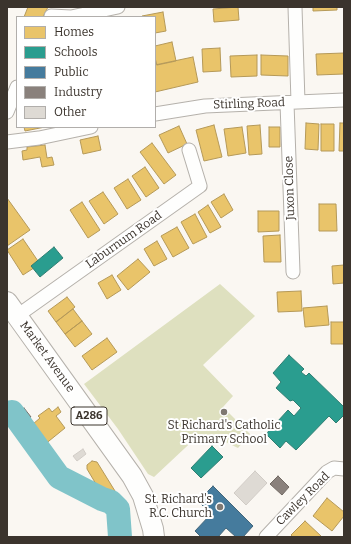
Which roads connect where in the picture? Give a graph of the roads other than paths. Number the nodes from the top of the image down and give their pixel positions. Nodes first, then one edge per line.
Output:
1 (118, 7) edge
2 (295, 7) edge
3 (53, 13) edge
4 (66, 16) edge
5 (76, 16) edge
6 (16, 89) edge
7 (344, 100) edge
8 (293, 102) junction
9 (7, 112) edge
10 (156, 114) edge
11 (86, 128) edge
12 (7, 142) edge
13 (188, 150) dead end
14 (293, 272) dead end
15 (12, 309) edge
16 (344, 468) edge
17 (154, 537) edge
18 (266, 537) edge

1 - 5 street
2 - 8 street, Juxon Close
3 - 4 street
6 - 9 street
7 - 8 street, Stirling Road
8 - 10 street, Stirling Road
8 - 14 street, Juxon Close
11 - 12 street
13 - 15 street, Laburnum Road
15 - 17 main road, Market Avenue / A286
16 - 18 street, Cawley Road

